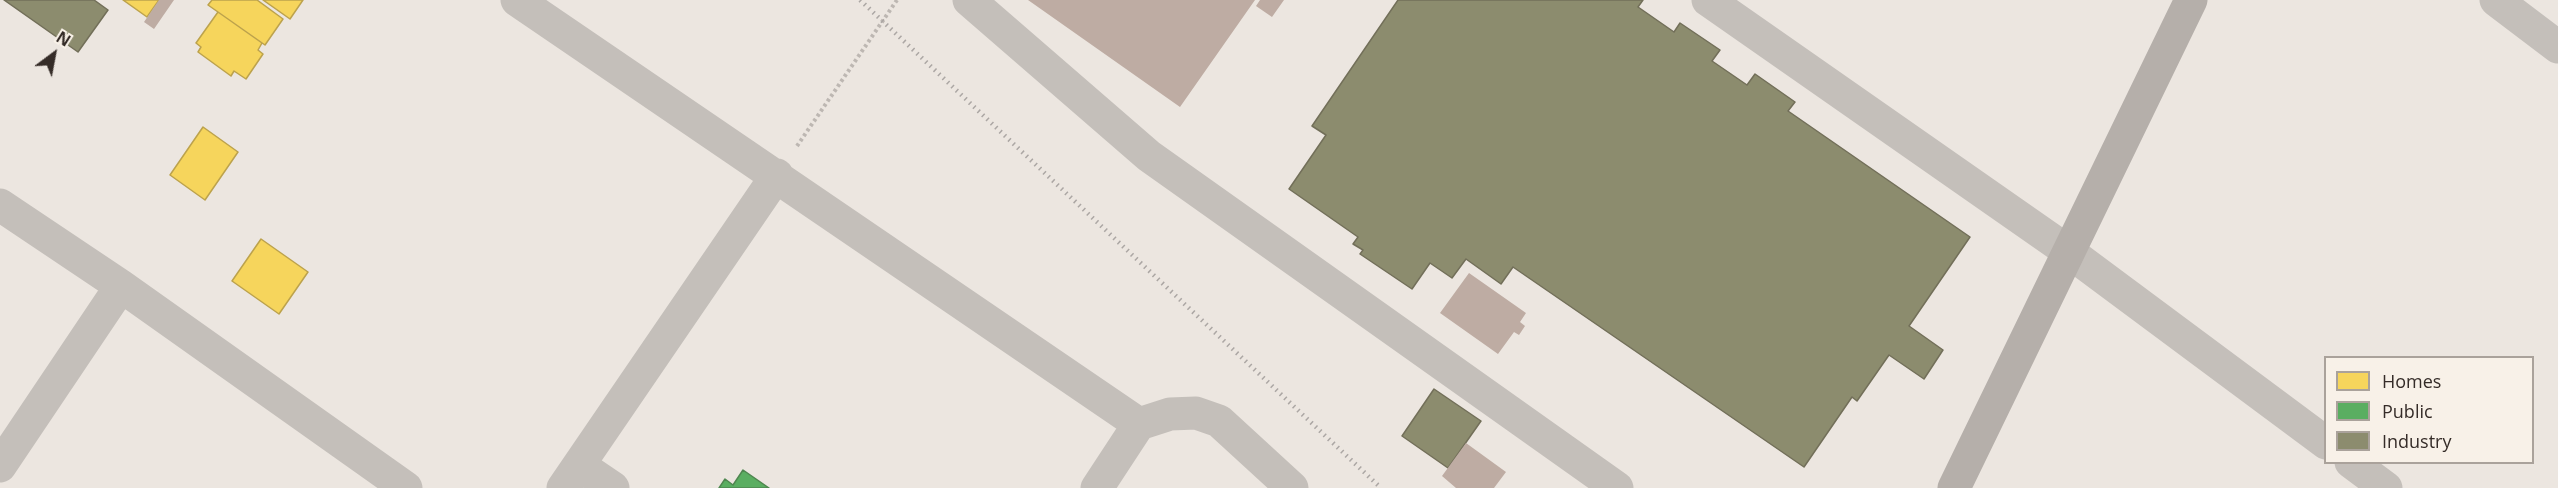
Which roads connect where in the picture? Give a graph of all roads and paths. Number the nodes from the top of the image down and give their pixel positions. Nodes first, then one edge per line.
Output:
1 (517, 0) edge
2 (897, 0) edge
3 (969, 0) edge
4 (1708, 0) edge
5 (2191, 0) edge
6 (2496, 0) edge
7 (2558, 47) edge
8 (777, 175) junction
9 (0, 205) edge
10 (2069, 252) junction
11 (121, 286) junction
12 (1139, 424) junction
13 (2324, 442) edge
14 (2355, 464) edge
15 (0, 465) edge
16 (571, 476) edge
17 (0, 479) edge
18 (13, 488) edge
19 (406, 488) edge
20 (612, 488) edge
21 (1097, 488) edge
22 (1292, 488) edge
23 (1617, 488) edge
24 (1954, 488) edge
25 (2386, 488) edge

1 - 8 street
2 - 8 path
3 - 23 street
4 - 10 street
5 - 10 street
6 - 7 street
8 - 12 street
8 - 16 street
9 - 11 street
10 - 13 street
10 - 24 street
11 - 15 street
11 - 19 street
12 - 21 street
12 - 22 street
14 - 25 street
16 - 20 street
17 - 18 street

